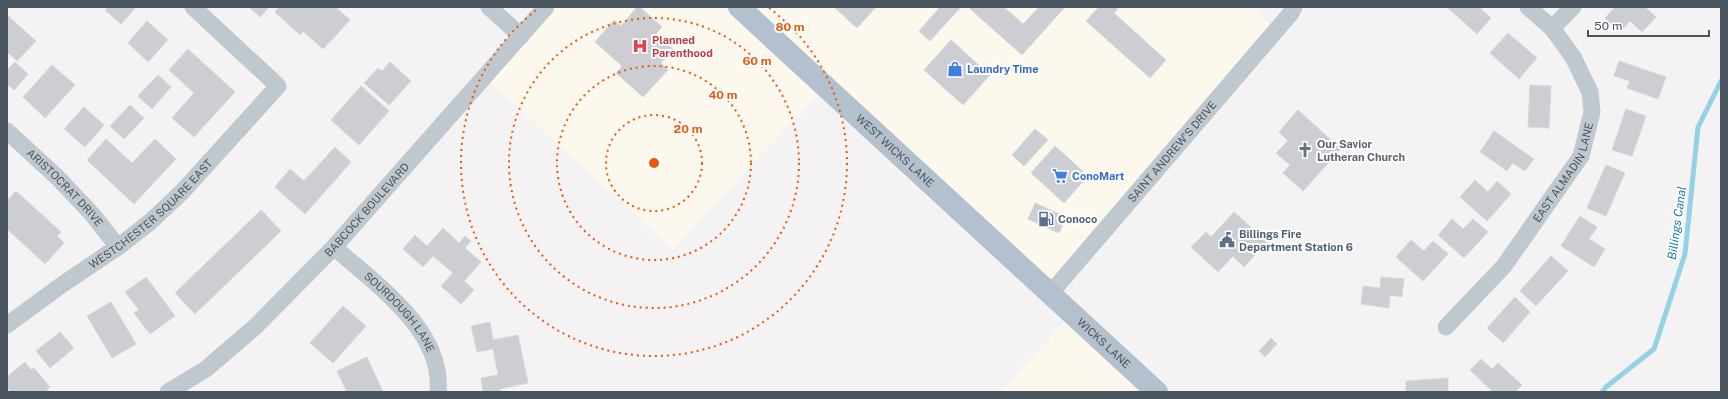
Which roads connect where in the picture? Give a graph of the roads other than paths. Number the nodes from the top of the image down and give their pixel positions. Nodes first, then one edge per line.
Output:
1 (193, 7) edge
2 (489, 7) edge
3 (546, 7) edge
4 (739, 7) edge
5 (1294, 7) edge
6 (1528, 7) edge
7 (1573, 7) edge
8 (1552, 28) junction
9 (521, 36) junction
10 (7, 131) edge
11 (118, 247) junction
12 (334, 247) junction
13 (1049, 295) junction
14 (7, 325) edge
15 (1446, 327) dead end
16 (168, 392) edge
17 (438, 392) edge
18 (1157, 392) edge

1 - 11 street, WESTCHESTER SQUARE EAST
2 - 9 street
3 - 9 street, BABCOCK BOULEVARD
4 - 13 main road, WEST WICKS LANE
5 - 13 street, SAINT ANDREW'S DRIVE
6 - 8 street, EAST ALMADIN LANE
7 - 8 street
8 - 15 street, EAST ALMADIN LANE
9 - 12 street, BABCOCK BOULEVARD
10 - 11 street, ARISTOCRAT DRIVE
11 - 14 street, WESTCHESTER SQUARE EAST
12 - 16 street, BABCOCK BOULEVARD
12 - 17 street, SOURDOUGH LANE
13 - 18 main road, WICKS LANE

